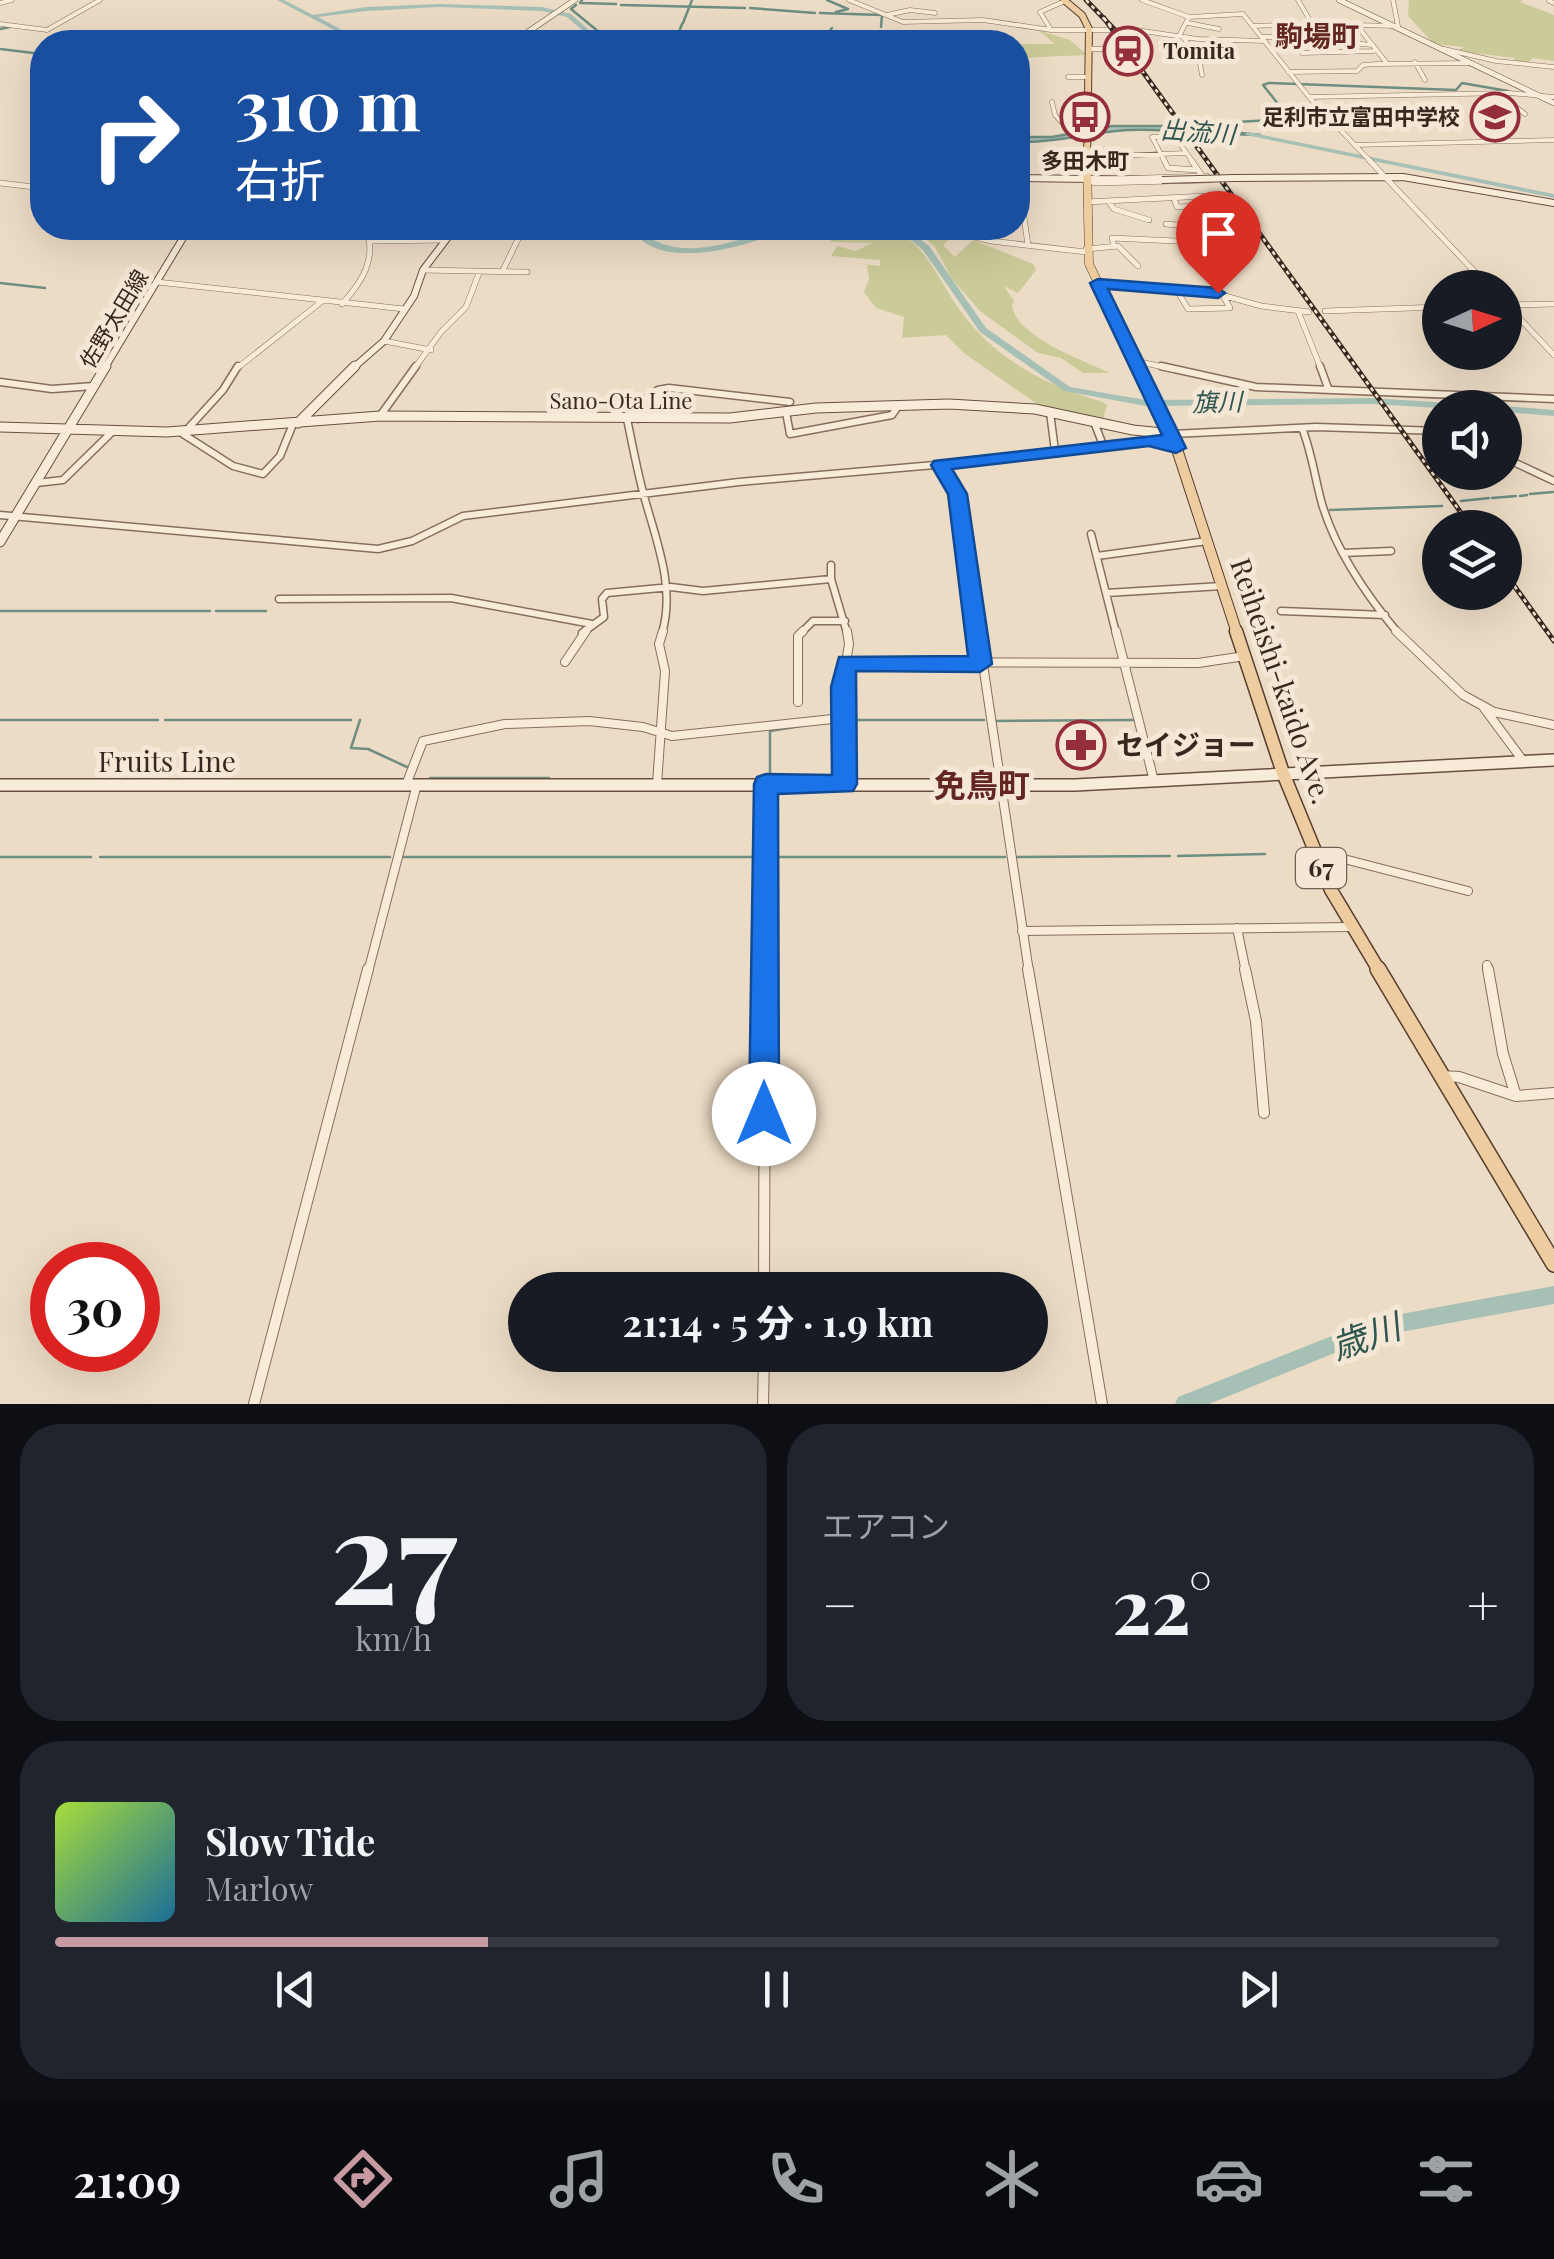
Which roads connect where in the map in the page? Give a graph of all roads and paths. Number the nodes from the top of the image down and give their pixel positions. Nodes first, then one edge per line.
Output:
1 (12, 0) edge
2 (100, 0) edge
3 (575, 0) edge
4 (849, 0) edge
5 (1065, 0) edge
6 (1142, 0) edge
7 (1298, 0) edge
8 (1339, 0) edge
9 (1393, 0) edge
10 (0, 1) edge
11 (1193, 7) dead end
12 (886, 15) junction
13 (1187, 18) junction
14 (938, 21) junction
15 (0, 24) edge
16 (1312, 24) junction
17 (1253, 26) junction
18 (1358, 27) junction
19 (1395, 27) junction
20 (1089, 29) junction
21 (1218, 29) dead end
22 (532, 30) edge
23 (1051, 30) junction
24 (1136, 30) junction
25 (1181, 36) junction
26 (1326, 36) dead end
27 (1140, 39) dead end
28 (1264, 39) junction
29 (1294, 39) junction
30 (1224, 40) junction
31 (1373, 48) junction
32 (1439, 48) junction
33 (1089, 50) junction
34 (1115, 50) dead end
35 (1234, 56) dead end
36 (1386, 62) junction
37 (1415, 62) junction
38 (1471, 63) junction
39 (1554, 67) edge
40 (1288, 72) junction
41 (1202, 75) dead end
42 (1068, 77) dead end
43 (1088, 77) junction
44 (1425, 80) dead end
45 (1498, 93) junction
46 (1541, 97) junction
47 (1309, 98) junction
48 (1554, 100) edge
49 (1052, 102) dead end
50 (1525, 114) dead end
51 (1088, 129) junction
52 (1554, 140) edge
53 (1354, 145) junction
54 (1186, 153) junction
55 (1160, 154) junction
56 (1086, 157) junction
57 (1198, 170) junction
58 (1383, 175) junction
59 (1030, 178) edge
60 (1086, 180) junction
61 (0, 183) edge
62 (30, 187) edge
63 (1226, 195) dead end
64 (1174, 198) junction
65 (1086, 202) junction
66 (1108, 202) junction
67 (1554, 203) edge
68 (1205, 210) junction
69 (1150, 220) dead end
70 (1166, 224) dead end
71 (1217, 229) junction
72 (182, 240) edge
73 (446, 240) joint
74 (517, 240) edge
75 (988, 240) edge
76 (1027, 240) edge
77 (372, 241) joint
78 (1197, 242) dead end
79 (1028, 245) junction
80 (1114, 246) junction
81 (1086, 251) junction
82 (1138, 266) dead end
83 (423, 270) junction
84 (502, 270) junction
85 (1473, 270) edge
86 (527, 272) dead end
87 (479, 273) junction
88 (156, 282) junction
89 (1098, 283) junction
90 (1176, 289) junction
91 (1199, 291) junction
92 (1222, 294) junction
93 (321, 302) junction
94 (342, 304) junction
95 (1554, 304) edge
96 (1522, 305) edge
97 (1208, 308) junction
98 (1422, 308) edge
99 (404, 310) junction
100 (1298, 311) junction
101 (1326, 311) dead end
102 (1309, 312) dead end
103 (1522, 322) edge
104 (384, 341) junction
105 (431, 350) junction
106 (1554, 355) edge
107 (1136, 361) junction
108 (0, 382) edge
109 (94, 386) junction
110 (1328, 388) junction
111 (1554, 400) edge
112 (899, 406) junction
113 (788, 407) junction
114 (1050, 412) junction
115 (380, 416) junction
116 (632, 419) junction
117 (1094, 422) junction
118 (295, 423) junction
119 (0, 426) edge
120 (68, 428) junction
121 (1302, 428) junction
122 (114, 430) junction
123 (1422, 431) edge
124 (184, 432) junction
125 (1172, 437) junction
126 (1103, 445) junction
127 (1056, 451) junction
128 (940, 465) junction
129 (1522, 466) edge
130 (1551, 480) edge
131 (36, 483) junction
132 (1554, 490) edge
133 (644, 494) junction
134 (0, 515) edge
135 (15, 516) junction
136 (1091, 534) dead end
137 (0, 542) edge
138 (1207, 542) junction
139 (1392, 551) dead end
140 (1343, 553) junction
141 (1097, 556) junction
142 (831, 566) dead end
143 (831, 579) junction
144 (1222, 586) junction
145 (664, 588) junction
146 (1106, 593) junction
147 (279, 599) dead end
148 (1281, 611) dead end
149 (1385, 615) junction
150 (846, 621) junction
151 (592, 624) junction
152 (1245, 656) junction
153 (565, 662) dead end
154 (846, 662) junction
155 (980, 664) junction
156 (1123, 664) junction
157 (798, 702) dead end
158 (1484, 708) junction
159 (842, 718) junction
160 (1554, 725) edge
161 (660, 732) junction
162 (1554, 760) edge
163 (1524, 762) junction
164 (1283, 773) junction
165 (1154, 781) junction
166 (412, 784) junction
167 (656, 784) junction
168 (766, 784) junction
169 (844, 784) junction
170 (0, 785) edge
171 (1000, 785) junction
172 (1314, 851) junction
173 (1468, 891) dead end
174 (1352, 927) junction
175 (1237, 928) junction
176 (1022, 931) junction
177 (1488, 965) dead end
178 (1442, 1076) junction
179 (1554, 1093) edge
180 (1516, 1096) junction
181 (1264, 1112) dead end
182 (1554, 1264) edge
183 (764, 1272) edge
184 (764, 1372) edge
185 (254, 1404) edge
186 (763, 1404) edge
187 (1102, 1404) edge

1 - 10 street
2 - 15 street
3 - 22 main road
4 - 12 street
5 - 20 main road
5 - 23 street
6 - 13 street
7 - 16 street
8 - 19 main road
9 - 19 street
11 - 13 street
12 - 14 street
12 - 14 street
13 - 17 street
13 - 21 street
13 - 25 street
14 - 23 street
16 - 17 street
16 - 18 street
17 - 28 street
18 - 19 street
18 - 31 street
19 - 32 main road
20 - 23 street
20 - 24 street
20 - 33 main road, 67
24 - 25 street
24 - 27 street
25 - 30 street
25 - 41 street
26 - 29 street
28 - 29 street
28 - 30 street
28 - 40 street
29 - 31 street
29 - 31 street
30 - 35 street
31 - 36 street
32 - 38 main road
32 - 39 street
33 - 34 main road
33 - 43 main road, 67
36 - 37 street
36 - 40 street
37 - 38 street
37 - 44 street
38 - 46 main road
40 - 47 street
42 - 43 street
43 - 51 main road, 67
45 - 46 street
45 - 47 street
45 - 50 street
46 - 48 main road
47 - 53 street
49 - 51 street
51 - 56 main road, 67
52 - 53 street
53 - 58 street
54 - 55 street
54 - 55 street
54 - 57 street
55 - 56 street
55 - 57 street
56 - 60 main road, 67
57 - 60 street
58 - 60 main road, bridge
58 - 67 main road
58 - 85 street
59 - 60 main road
60 - 65 main road, 67
61 - 62 street
63 - 64 street
64 - 66 street
64 - 68 street
65 - 66 street
65 - 81 main road, 67
66 - 69 street
68 - 71 street
68 - 71 street
70 - 71 street
72 - 88 main road, 佐野太田線
73 - 77 street
73 - 83 main road
74 - 84 street
75 - 79 street
76 - 79 street
77 - 94 street
78 - 80 street
79 - 81 street
80 - 81 street
80 - 82 street
81 - 89 main road, Reiheishi-kaido Ave. / 67
83 - 87 street
83 - 99 main road
84 - 86 street
84 - 87 street
87 - 105 street
88 - 93 street
88 - 109 main road, 佐野太田線
89 - 90 street
89 - 107 main road, Reiheishi-kaido Ave. / 67
90 - 91 street
90 - 97 street
91 - 92 street
91 - 97 street
92 - 97 street
92 - 100 street
93 - 94 street
93 - 124 street
94 - 99 street
95 - 96 street
98 - 101 street
99 - 104 main road
100 - 102 street
100 - 110 street
103 - 106 street
104 - 105 street
104 - 118 main road
105 - 115 street
107 - 110 street
107 - 125 main road, Reiheishi-kaido Ave. / 67
108 - 109 street
109 - 120 main road, 佐野太田線
110 - 111 street
112 - 113 main road, Sano-Ota Line
112 - 113 street
112 - 114 main road, Sano-Ota Line
113 - 116 main road, Sano-Ota Line
113 - 116 street
114 - 117 main road, Sano-Ota Line
114 - 127 street
115 - 116 main road, Sano-Ota Line
115 - 118 main road, Sano-Ota Line
116 - 133 street
117 - 125 main road, Sano-Ota Line
117 - 126 street
118 - 124 main road, Sano-Ota Line
118 - 124 street
119 - 120 main road, Sano-Ota Line
120 - 122 main road, Sano-Ota Line
120 - 131 main road, 佐野太田線
121 - 123 street
121 - 125 street
121 - 140 street
122 - 124 main road, Sano-Ota Line
122 - 131 street
125 - 126 street
125 - 138 main road, Reiheishi-kaido Ave. / 67
126 - 127 street
127 - 128 street
128 - 133 street
128 - 155 street
129 - 130 street
130 - 132 street
131 - 135 main road, 佐野太田線
133 - 135 street
133 - 145 street
134 - 135 street
135 - 137 main road, 佐野太田線
136 - 141 street
138 - 141 street
138 - 144 main road, Reiheishi-kaido Ave. / 67
139 - 140 street
140 - 149 street
141 - 146 street
142 - 143 street
143 - 145 street
143 - 150 street
144 - 146 street
144 - 152 main road, Reiheishi-kaido Ave. / 67
145 - 151 street
145 - 161 street
146 - 156 street
147 - 151 street
148 - 149 street
149 - 158 street
150 - 154 street
150 - 157 street
151 - 153 street
152 - 156 street
152 - 164 main road, Reiheishi-kaido Ave. / 67
154 - 155 street
154 - 159 street
155 - 156 street
155 - 171 street
156 - 165 street
158 - 160 street
158 - 163 street
159 - 161 street
159 - 169 street
161 - 166 street
161 - 167 street
162 - 163 main road, Fruits Line
163 - 164 main road, Fruits Line
164 - 165 main road, Fruits Line
164 - 172 main road, Reiheishi-kaido Ave. / 67
165 - 171 main road, Fruits Line
166 - 167 main road, Fruits Line
166 - 170 main road, Fruits Line
166 - 185 street
167 - 168 main road, Fruits Line
168 - 169 main road, Fruits Line
168 - 183 street
169 - 171 main road, Fruits Line
171 - 176 street
172 - 173 street
172 - 174 main road, Reiheishi-kaido Ave. / 67
174 - 175 street
174 - 178 main road, Reiheishi-kaido Ave. / 67
175 - 176 street
175 - 181 street
176 - 187 street
177 - 180 street
178 - 180 street
178 - 182 main road, Reiheishi-kaido Ave. / 67
179 - 180 street
184 - 186 street

